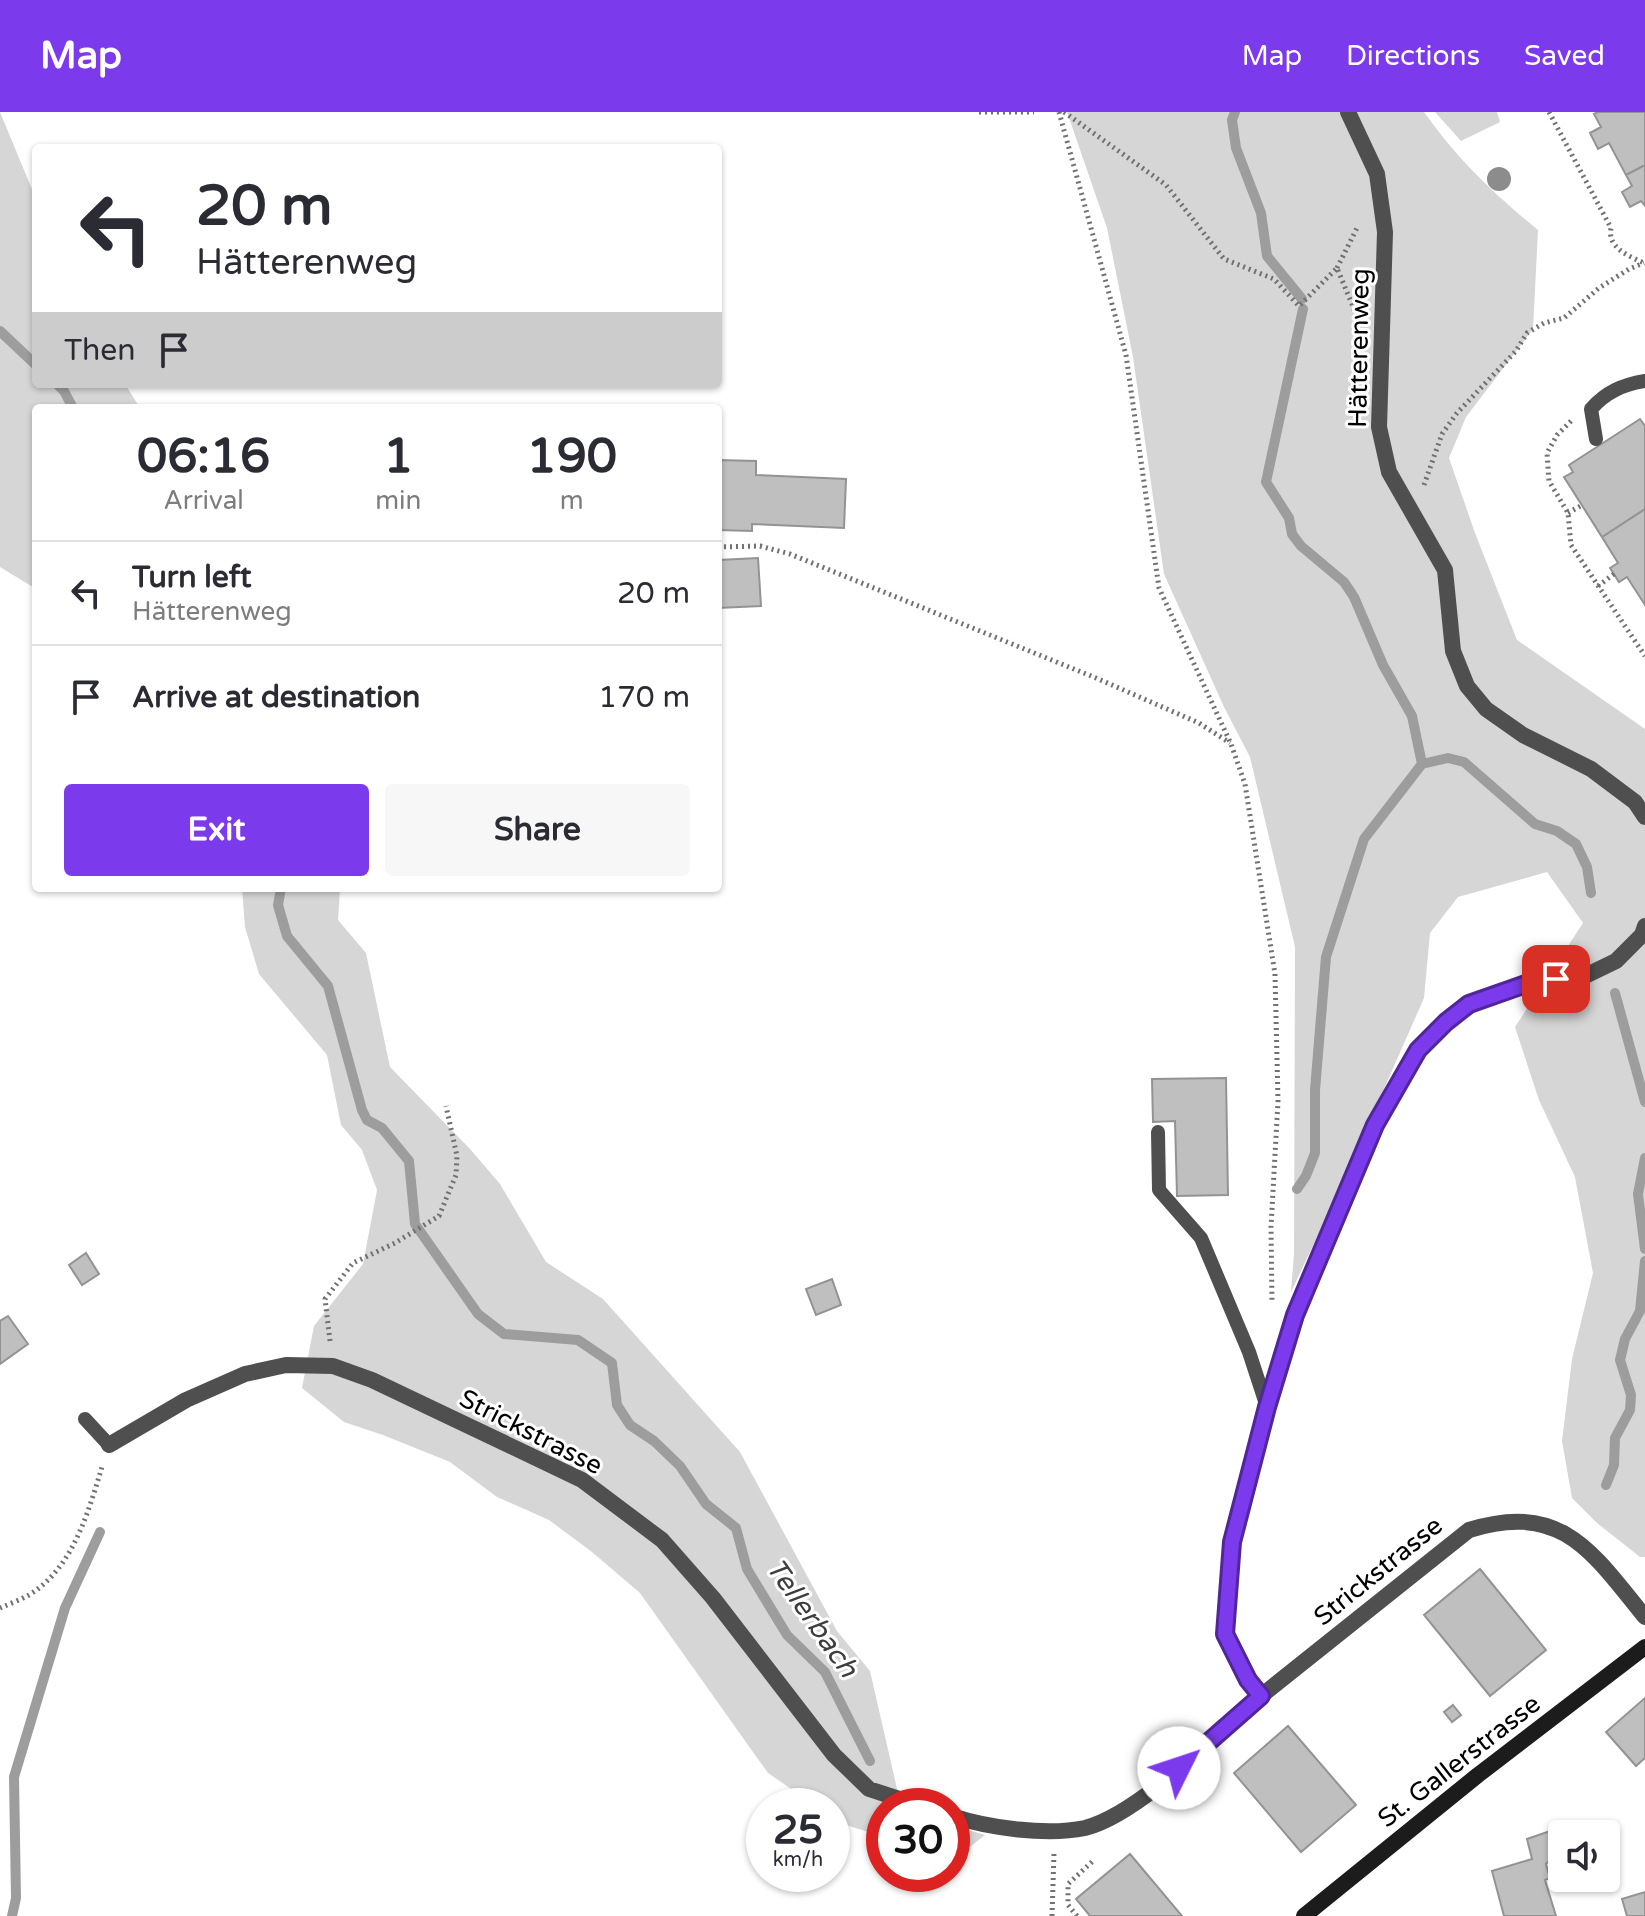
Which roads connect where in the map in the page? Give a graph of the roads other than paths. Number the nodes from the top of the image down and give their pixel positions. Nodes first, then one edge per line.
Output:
1 (1348, 112) edge
2 (1645, 381) edge
3 (1596, 439) dead end
4 (1645, 817) edge
5 (1645, 926) edge
6 (1158, 1132) dead end
7 (1267, 1407) junction
8 (85, 1419) dead end
9 (109, 1445) joint
10 (1645, 1617) edge
11 (1645, 1647) edge
12 (1261, 1696) junction
13 (868, 1788) edge
14 (970, 1822) edge
15 (1304, 1916) edge

1 - 4 street, Hätterenweg
2 - 3 lane
5 - 7 street
6 - 7 lane
7 - 12 street
8 - 9 lane
9 - 13 street, Strickstrasse
10 - 12 street, Strickstrasse
11 - 15 street, St. Gallerstrasse
12 - 14 street

